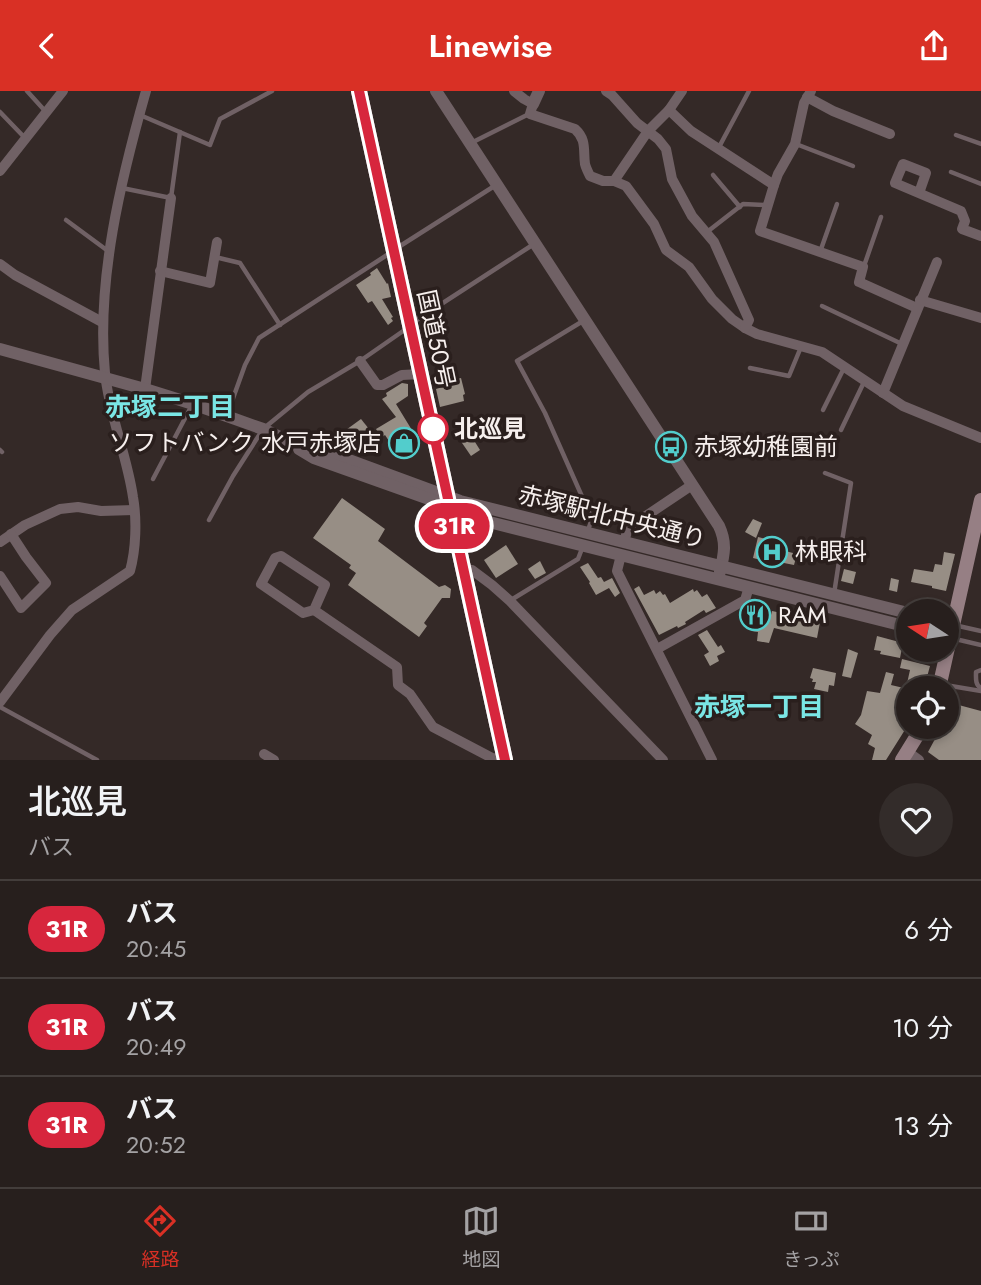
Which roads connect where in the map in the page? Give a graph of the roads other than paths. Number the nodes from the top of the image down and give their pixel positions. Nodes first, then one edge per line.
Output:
1 (27, 91) edge
2 (63, 91) edge
3 (146, 91) edge
4 (272, 91) edge
5 (359, 91) edge
6 (436, 91) edge
7 (514, 91) edge
8 (539, 91) edge
9 (682, 91) edge
10 (749, 91) edge
11 (611, 92) edge
12 (809, 94) edge
13 (532, 109) junction
14 (668, 110) junction
15 (0, 112) edge
16 (47, 112) junction
17 (139, 115) junction
18 (648, 131) junction
19 (180, 132) junction
20 (890, 134) dead end
21 (956, 135) dead end
22 (25, 139) junction
23 (470, 143) junction
24 (795, 144) junction
25 (981, 144) edge
26 (718, 150) junction
27 (853, 166) dead end
28 (0, 171) edge
29 (951, 172) dead end
30 (713, 175) dead end
31 (614, 181) junction
32 (497, 184) junction
33 (774, 184) junction
34 (981, 184) edge
35 (121, 188) junction
36 (919, 193) dead end
37 (171, 198) junction
38 (837, 204) dead end
39 (768, 206) junction
40 (740, 207) junction
41 (881, 217) dead end
42 (66, 220) dead end
43 (706, 232) junction
44 (981, 236) edge
45 (217, 242) dead end
46 (534, 243) junction
47 (394, 251) junction
48 (110, 252) junction
49 (820, 252) junction
50 (215, 257) junction
51 (937, 262) dead end
52 (0, 264) edge
53 (863, 267) junction
54 (160, 271) junction
55 (919, 304) junction
56 (822, 306) dead end
57 (981, 318) edge
58 (584, 320) junction
59 (102, 322) junction
60 (280, 325) junction
61 (410, 325) junction
62 (745, 328) junction
63 (903, 344) junction
64 (802, 346) junction
65 (0, 349) edge
66 (360, 361) junction
67 (844, 367) junction
68 (750, 368) dead end
69 (421, 374) junction
70 (106, 378) junction
71 (865, 381) junction
72 (145, 389) junction
73 (883, 393) junction
74 (192, 404) junction
75 (823, 410) dead end
76 (226, 416) junction
77 (264, 429) junction
78 (841, 430) dead end
79 (981, 438) edge
80 (825, 474) dead end
81 (153, 479) dead end
82 (692, 485) junction
83 (981, 500) edge
84 (449, 502) junction
85 (134, 510) junction
86 (209, 520) dead end
87 (588, 532) junction
88 (11, 534) junction
89 (0, 543) edge
90 (583, 545) junction
91 (622, 548) junction
92 (463, 572) junction
93 (720, 573) junction
94 (0, 576) edge
95 (749, 587) junction
96 (834, 595) junction
97 (957, 599) edge
98 (510, 601) junction
99 (314, 610) junction
100 (896, 610) edge
101 (896, 624) edge
102 (959, 630) edge
103 (981, 631) edge
104 (959, 635) edge
105 (981, 645) edge
106 (657, 649) junction
107 (981, 670) edge
108 (959, 687) edge
109 (981, 690) edge
110 (0, 702) edge
111 (0, 707) edge
112 (918, 739) edge
113 (264, 754) dead end
114 (910, 757) edge
115 (97, 760) edge
116 (274, 760) edge
117 (504, 760) edge
118 (663, 760) edge
119 (712, 760) edge

1 - 16 lane
2 - 16 street
3 - 17 street
4 - 19 lane
5 - 47 highway, 国道50号
6 - 23 street
7 - 13 street
8 - 13 street
9 - 14 street
10 - 26 lane
11 - 18 street
12 - 20 street
12 - 24 street
13 - 23 lane
13 - 31 street
14 - 18 street
14 - 26 street
15 - 22 lane
16 - 22 street
17 - 19 lane
17 - 35 street
18 - 31 street
18 - 43 street
19 - 37 lane
21 - 25 lane
22 - 28 street
23 - 32 street
24 - 27 lane
24 - 33 street
26 - 33 street
29 - 34 lane
30 - 40 lane
31 - 62 street
32 - 46 street
32 - 47 lane
33 - 39 street
35 - 37 lane
35 - 48 street
36 - 44 street
37 - 54 street
38 - 49 lane
39 - 40 lane
39 - 49 street
40 - 43 lane
41 - 53 lane
42 - 48 lane
43 - 62 street
45 - 50 street
46 - 58 street
46 - 61 lane
47 - 60 lane
47 - 61 highway, 国道50号
48 - 59 street
49 - 53 street
50 - 54 street
50 - 60 lane
51 - 55 street
52 - 59 street
53 - 55 street
54 - 72 street
55 - 57 street
55 - 63 street
56 - 63 lane
58 - 82 street
58 - 87 lane
59 - 70 street
60 - 76 lane
61 - 66 lane
61 - 69 highway, 国道50号
62 - 64 street
63 - 73 street
64 - 67 street
64 - 68 lane
65 - 70 street, 赤塚駅北中央通り
66 - 69 street
66 - 77 lane
67 - 71 street
67 - 75 lane
69 - 84 highway, 国道50号
70 - 72 street, 赤塚駅北中央通り
70 - 85 street
71 - 73 street
71 - 78 lane
72 - 74 street, 赤塚駅北中央通り
73 - 79 street
74 - 76 street, 赤塚駅北中央通り
74 - 81 lane
76 - 77 street, 赤塚駅北中央通り
77 - 84 street, 赤塚駅北中央通り
77 - 86 lane
80 - 96 lane
82 - 91 street
82 - 93 street
83 - 97 main road
84 - 87 street, 赤塚駅北中央通り
84 - 90 street, 赤塚駅北中央通り
84 - 92 highway, 国道50号
85 - 88 street
85 - 110 street
87 - 90 street
87 - 91 street, 赤塚駅北中央通り
88 - 89 street
88 - 94 street
90 - 91 street, 赤塚駅北中央通り
90 - 98 lane
91 - 93 street, 赤塚駅北中央通り
91 - 106 street
92 - 98 street
92 - 117 highway, 国道50号
93 - 95 street, 赤塚駅北中央通り
93 - 96 street, 赤塚駅北中央通り
95 - 101 street, 赤塚駅北中央通り
95 - 106 street
96 - 100 street, 赤塚駅北中央通り
98 - 118 street
99 - 99 street
99 - 117 street
102 - 103 lane
104 - 105 lane
106 - 119 street
107 - 109 lane
108 - 109 lane
111 - 115 lane
112 - 114 main road
113 - 116 street

